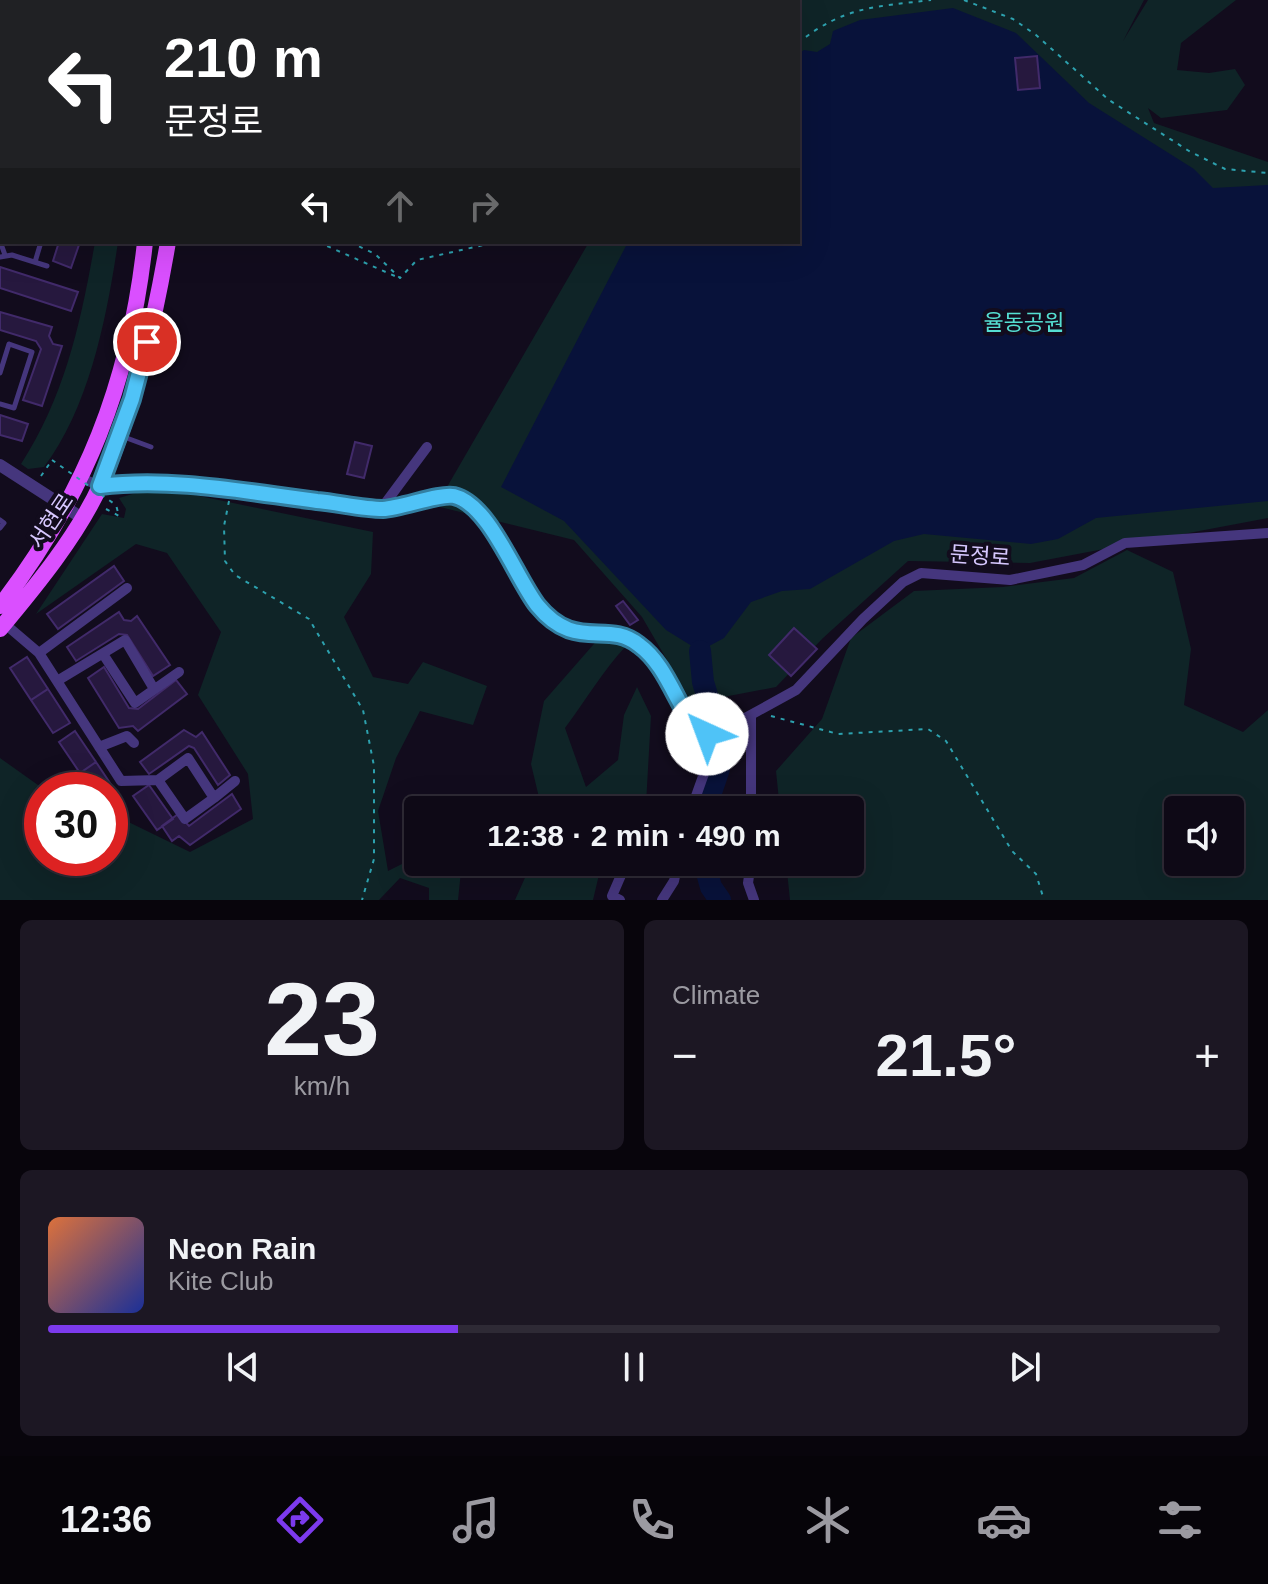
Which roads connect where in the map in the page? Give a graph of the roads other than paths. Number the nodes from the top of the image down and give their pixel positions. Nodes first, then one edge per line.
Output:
1 (40, 244) edge
2 (145, 244) edge
3 (168, 244) edge
4 (3, 256) edge
5 (35, 262) junction
6 (47, 266) dead end
7 (3, 355) edge
8 (0, 373) edge
9 (0, 404) edge
10 (119, 435) junction
11 (151, 447) dead end
12 (427, 447) dead end
13 (0, 465) edge
14 (81, 478) junction
15 (100, 486) junction
16 (67, 508) junction
17 (381, 509) junction
18 (82, 518) junction
19 (0, 520) edge
20 (0, 528) edge
21 (1268, 533) edge
22 (127, 588) dead end
23 (0, 606) edge
24 (2, 626) edge
25 (39, 653) junction
26 (103, 654) junction
27 (179, 672) dead end
28 (57, 681) junction
29 (154, 689) junction
30 (754, 714) junction
31 (704, 734) junction
32 (134, 743) dead end
33 (99, 747) junction
34 (158, 780) junction
35 (235, 781) dead end
36 (696, 796) edge
37 (751, 796) edge
38 (214, 798) junction
39 (621, 876) edge
40 (675, 876) edge
41 (749, 876) edge
42 (620, 900) edge
43 (662, 900) edge
44 (754, 900) edge

1 - 5 lane
2 - 14 main road, 서현로
3 - 10 main road, 서현로
4 - 5 lane
5 - 6 lane
7 - 8 lane
7 - 9 lane
10 - 11 lane
10 - 15 main road, 서현로
12 - 17 street
13 - 16 street
14 - 15 street
14 - 16 main road, 서현로
15 - 17 street
15 - 18 main road, 서현로
16 - 18 street
16 - 23 main road, 서현로
17 - 31 street
18 - 24 main road, 서현로
19 - 20 lane
21 - 30 street, 문정로
22 - 25 street
24 - 25 street
25 - 28 street
26 - 28 street
26 - 29 street
26 - 29 street
27 - 29 street
28 - 33 street
30 - 31 street, 문정로
30 - 37 street
31 - 36 street
32 - 33 street
33 - 34 street
34 - 38 street
34 - 38 street
35 - 38 street
39 - 42 street
40 - 43 street
41 - 44 street

